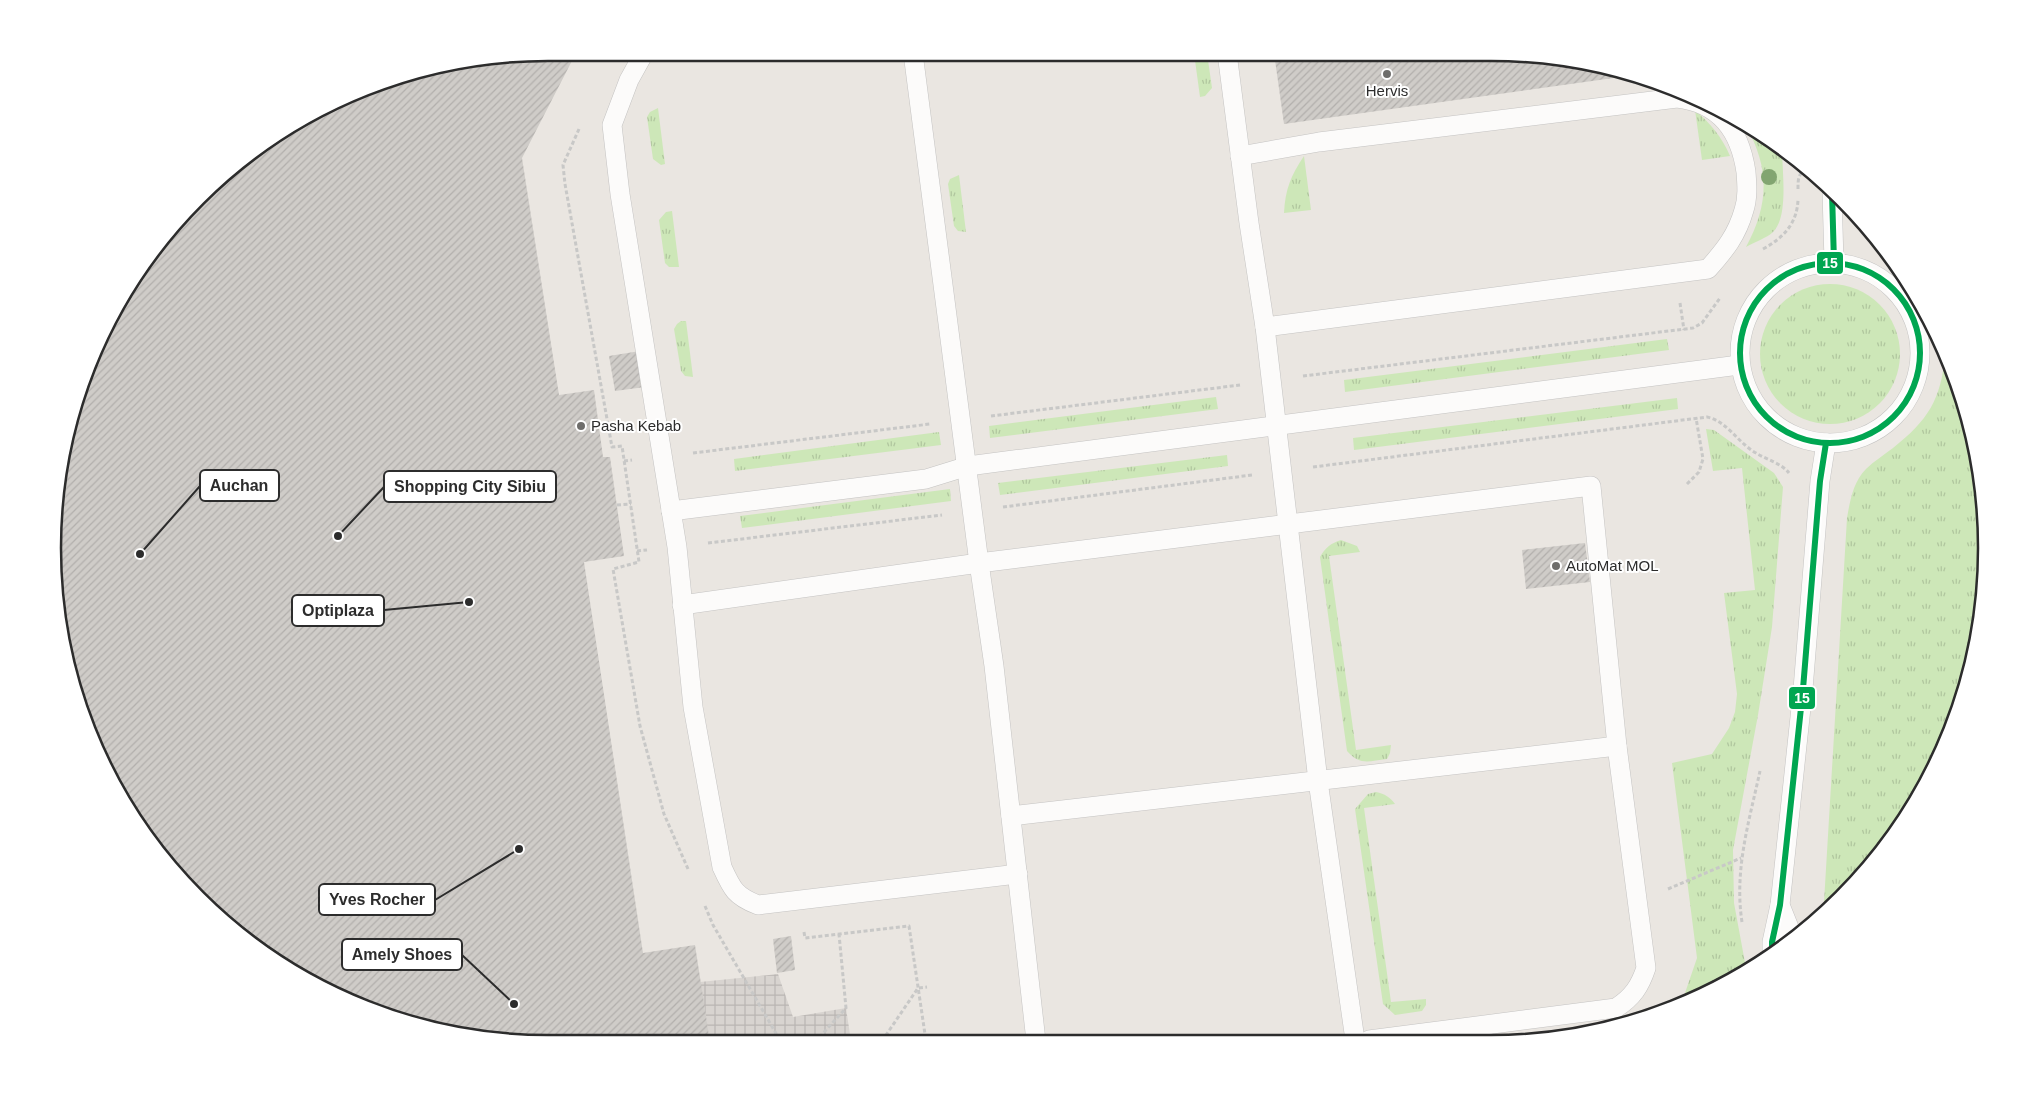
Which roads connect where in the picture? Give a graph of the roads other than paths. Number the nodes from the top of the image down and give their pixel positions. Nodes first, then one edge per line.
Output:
1 (640, 61) edge
2 (914, 61) edge
3 (1228, 61) edge
4 (1677, 98) edge
5 (1727, 122) edge
6 (1240, 156) junction
7 (1832, 201) edge
8 (1834, 262) junction
9 (1908, 297) edge
10 (1912, 303) edge
11 (1265, 327) junction
12 (1739, 364) junction
13 (1277, 426) junction
14 (1826, 443) junction
15 (968, 466) junction
16 (672, 511) junction
17 (1288, 525) junction
18 (979, 563) junction
19 (682, 605) junction
20 (1616, 746) junction
21 (1318, 781) junction
22 (1011, 816) junction
23 (1018, 874) junction
24 (1780, 905) junction
25 (1790, 931) edge
26 (1772, 945) edge
27 (1035, 1035) edge
28 (1355, 1035) edge
29 (1408, 1035) edge

1 - 16 lane
2 - 15 lane
3 - 6 lane
4 - 6 lane
5 - 11 lane
6 - 11 lane
7 - 8 lane
8 - 9 lane
8 - 12 lane
10 - 14 lane
11 - 13 lane
12 - 13 lane
12 - 14 lane
13 - 15 lane
13 - 17 lane
14 - 24 lane
15 - 16 lane
15 - 18 lane
16 - 19 lane
17 - 18 lane
17 - 20 lane
17 - 21 lane
18 - 19 lane
18 - 22 lane
19 - 23 lane
20 - 21 lane
20 - 29 lane
21 - 22 lane
21 - 28 lane
22 - 23 lane
23 - 27 lane
24 - 25 lane
24 - 26 lane

